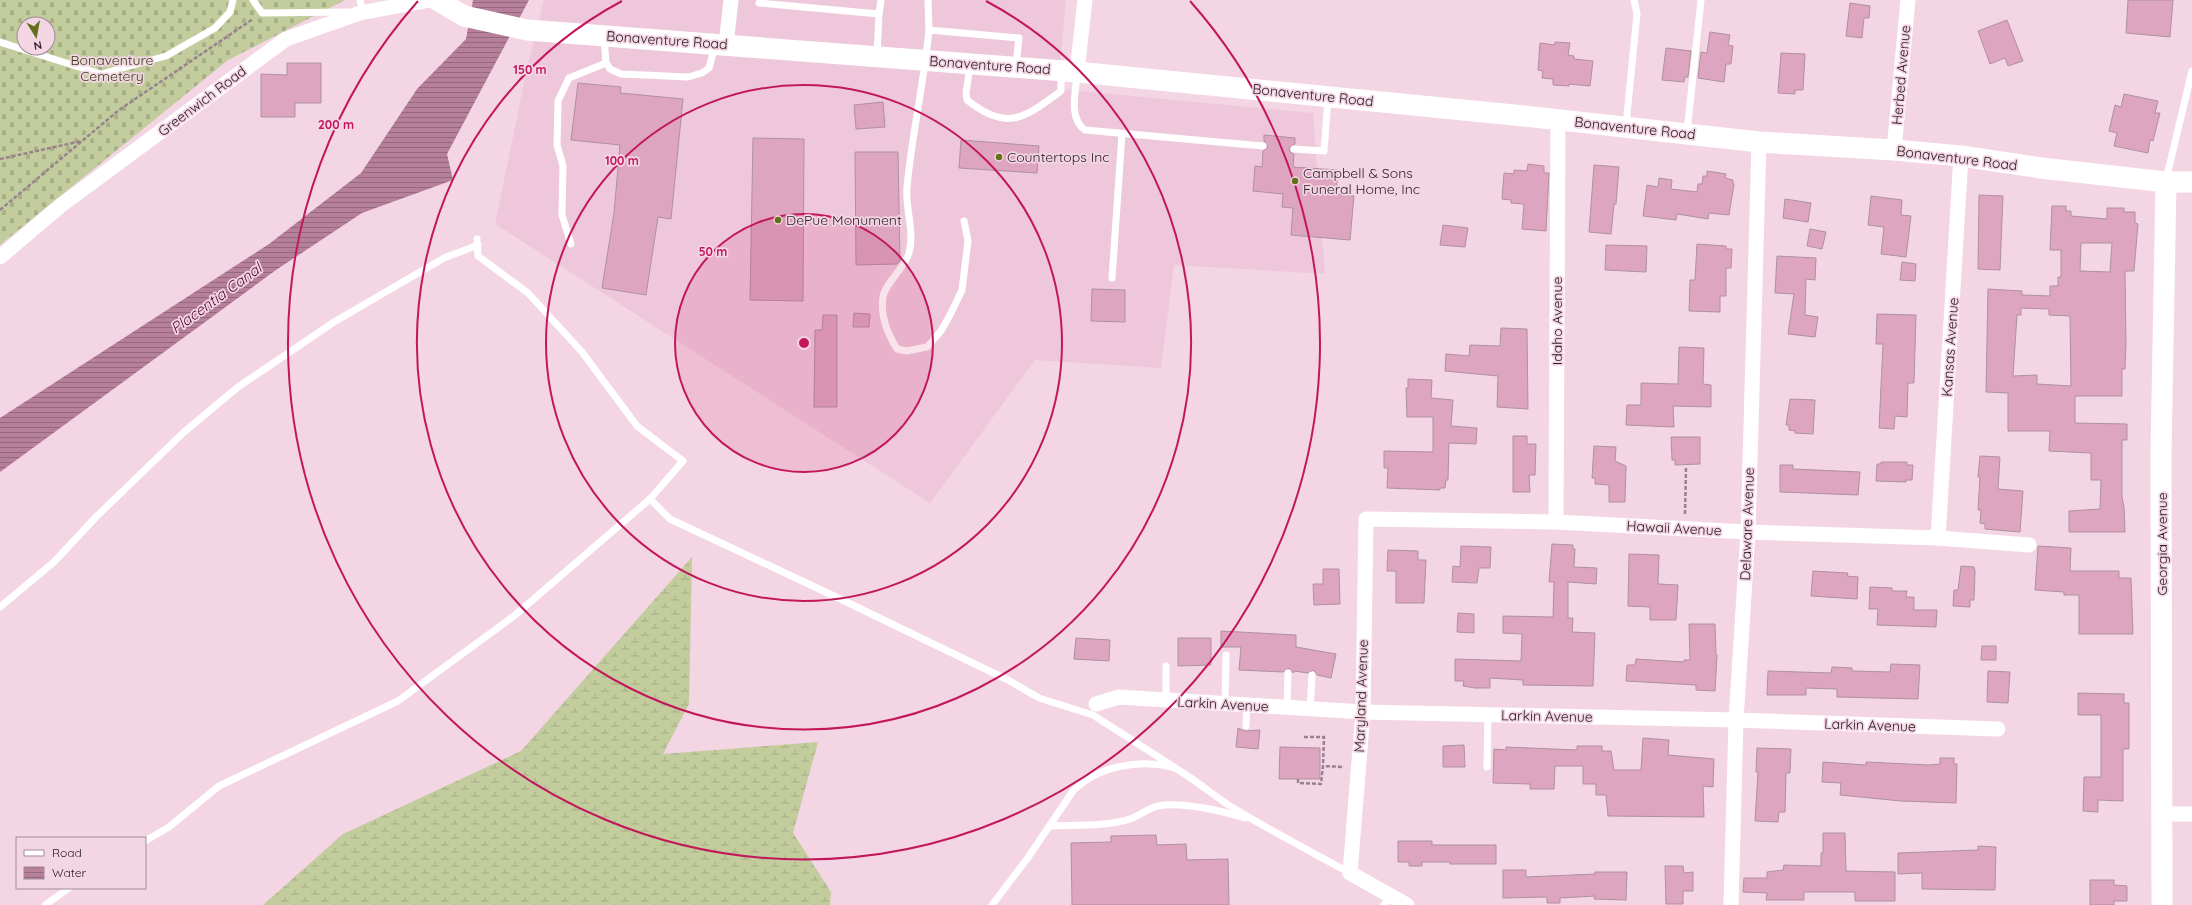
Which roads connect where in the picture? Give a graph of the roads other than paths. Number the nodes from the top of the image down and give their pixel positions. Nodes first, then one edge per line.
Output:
1 (233, 0) edge
2 (253, 0) edge
3 (430, 0) edge
4 (437, 0) edge
5 (731, 0) edge
6 (881, 0) edge
7 (928, 0) edge
8 (1085, 0) edge
9 (1634, 0) edge
10 (1701, 0) edge
11 (1908, 0) edge
12 (759, 3) dead end
13 (361, 9) edge
14 (879, 14) junction
15 (929, 30) junction
16 (604, 36) junction
17 (0, 42) edge
18 (721, 45) junction
19 (876, 57) junction
20 (926, 60) junction
21 (606, 63) junction
22 (970, 64) junction
23 (1016, 67) junction
24 (1069, 71) junction
25 (2192, 71) edge
26 (1328, 97) junction
27 (1558, 120) junction
28 (1626, 127) junction
29 (1122, 134) junction
30 (1686, 134) junction
31 (1759, 142) junction
32 (1263, 146) dead end
33 (1294, 149) dead end
34 (1894, 150) junction
35 (1962, 156) junction
36 (2166, 182) junction
37 (2192, 182) edge
38 (964, 221) dead end
39 (571, 244) dead end
40 (0, 257) edge
41 (1112, 278) dead end
42 (650, 499) junction
43 (1366, 519) joint
44 (1556, 522) junction
45 (1748, 532) junction
46 (1938, 538) junction
47 (2029, 545) dead end
48 (0, 607) edge
49 (1226, 655) dead end
50 (1166, 666) dead end
51 (1288, 673) dead end
52 (1312, 676) dead end
53 (1166, 700) junction
54 (1096, 704) dead end
55 (1225, 704) junction
56 (1248, 705) junction
57 (1287, 707) junction
58 (1310, 709) junction
59 (1363, 712) junction
60 (1488, 715) junction
61 (1736, 720) junction
62 (1246, 726) dead end
63 (1998, 729) dead end
64 (1174, 767) junction
65 (1487, 767) dead end
66 (2162, 814) junction
67 (2192, 814) edge
68 (1256, 822) junction
69 (1051, 826) junction
70 (146, 840) edge
71 (1350, 873) junction
72 (68, 889) edge
73 (1387, 900) edge
74 (45, 905) edge
75 (992, 905) edge
76 (1408, 905) edge
77 (1731, 905) edge
78 (2162, 905) edge

1 - 17 lane
2 - 13 lane
3 - 13 street, Greenwich Road
4 - 16 street, Bonaventure Road
5 - 18 street
6 - 14 lane
7 - 15 lane
8 - 24 street
9 - 28 lane
10 - 30 lane
11 - 34 street, Herbed Avenue
12 - 14 lane
13 - 40 street, Greenwich Road
14 - 19 lane
15 - 20 lane
15 - 23 lane
16 - 18 street, Bonaventure Road
16 - 21 lane
18 - 19 street, Bonaventure Road
18 - 21 lane
19 - 20 street, Bonaventure Road
20 - 22 street, Bonaventure Road
20 - 38 lane
21 - 39 lane
22 - 23 street, Bonaventure Road
22 - 24 lane
23 - 24 street, Bonaventure Road
24 - 26 street, Bonaventure Road
24 - 29 lane
25 - 36 lane
26 - 27 street, Bonaventure Road
26 - 33 lane
27 - 28 street, Bonaventure Road
27 - 44 street, Idaho Avenue
28 - 30 street, Bonaventure Road
29 - 32 lane
29 - 41 lane
30 - 31 street, Bonaventure Road
31 - 34 street, Bonaventure Road
31 - 45 street, Delaware Avenue
34 - 35 street, Bonaventure Road
35 - 36 street, Bonaventure Road
35 - 46 street, Kansas Avenue
36 - 37 street, Bonaventure Road
36 - 66 street, Georgia Avenue
42 - 48 lane
42 - 64 lane
42 - 70 lane
43 - 44 street, Hawaii Avenue
43 - 59 street, Maryland Avenue
44 - 45 street, Hawaii Avenue
45 - 46 street, Hawaii Avenue
45 - 61 street, Delaware Avenue
46 - 47 street, Hawaii Avenue
49 - 55 lane
50 - 53 lane
51 - 57 lane
52 - 58 lane
53 - 54 street, Larkin Avenue
53 - 55 street, Larkin Avenue
55 - 56 street, Larkin Avenue
56 - 57 street, Larkin Avenue
56 - 62 lane
57 - 58 street, Larkin Avenue
58 - 59 street, Larkin Avenue
59 - 60 street, Larkin Avenue
59 - 71 street, Maryland Avenue
60 - 61 street, Larkin Avenue
60 - 65 lane
61 - 63 street, Larkin Avenue
61 - 77 street, Delaware Avenue
64 - 68 lane
64 - 69 lane
66 - 67 street
66 - 78 street, Georgia Avenue
68 - 69 lane
68 - 71 lane
69 - 75 lane
71 - 73 street
72 - 74 lane
73 - 76 street

